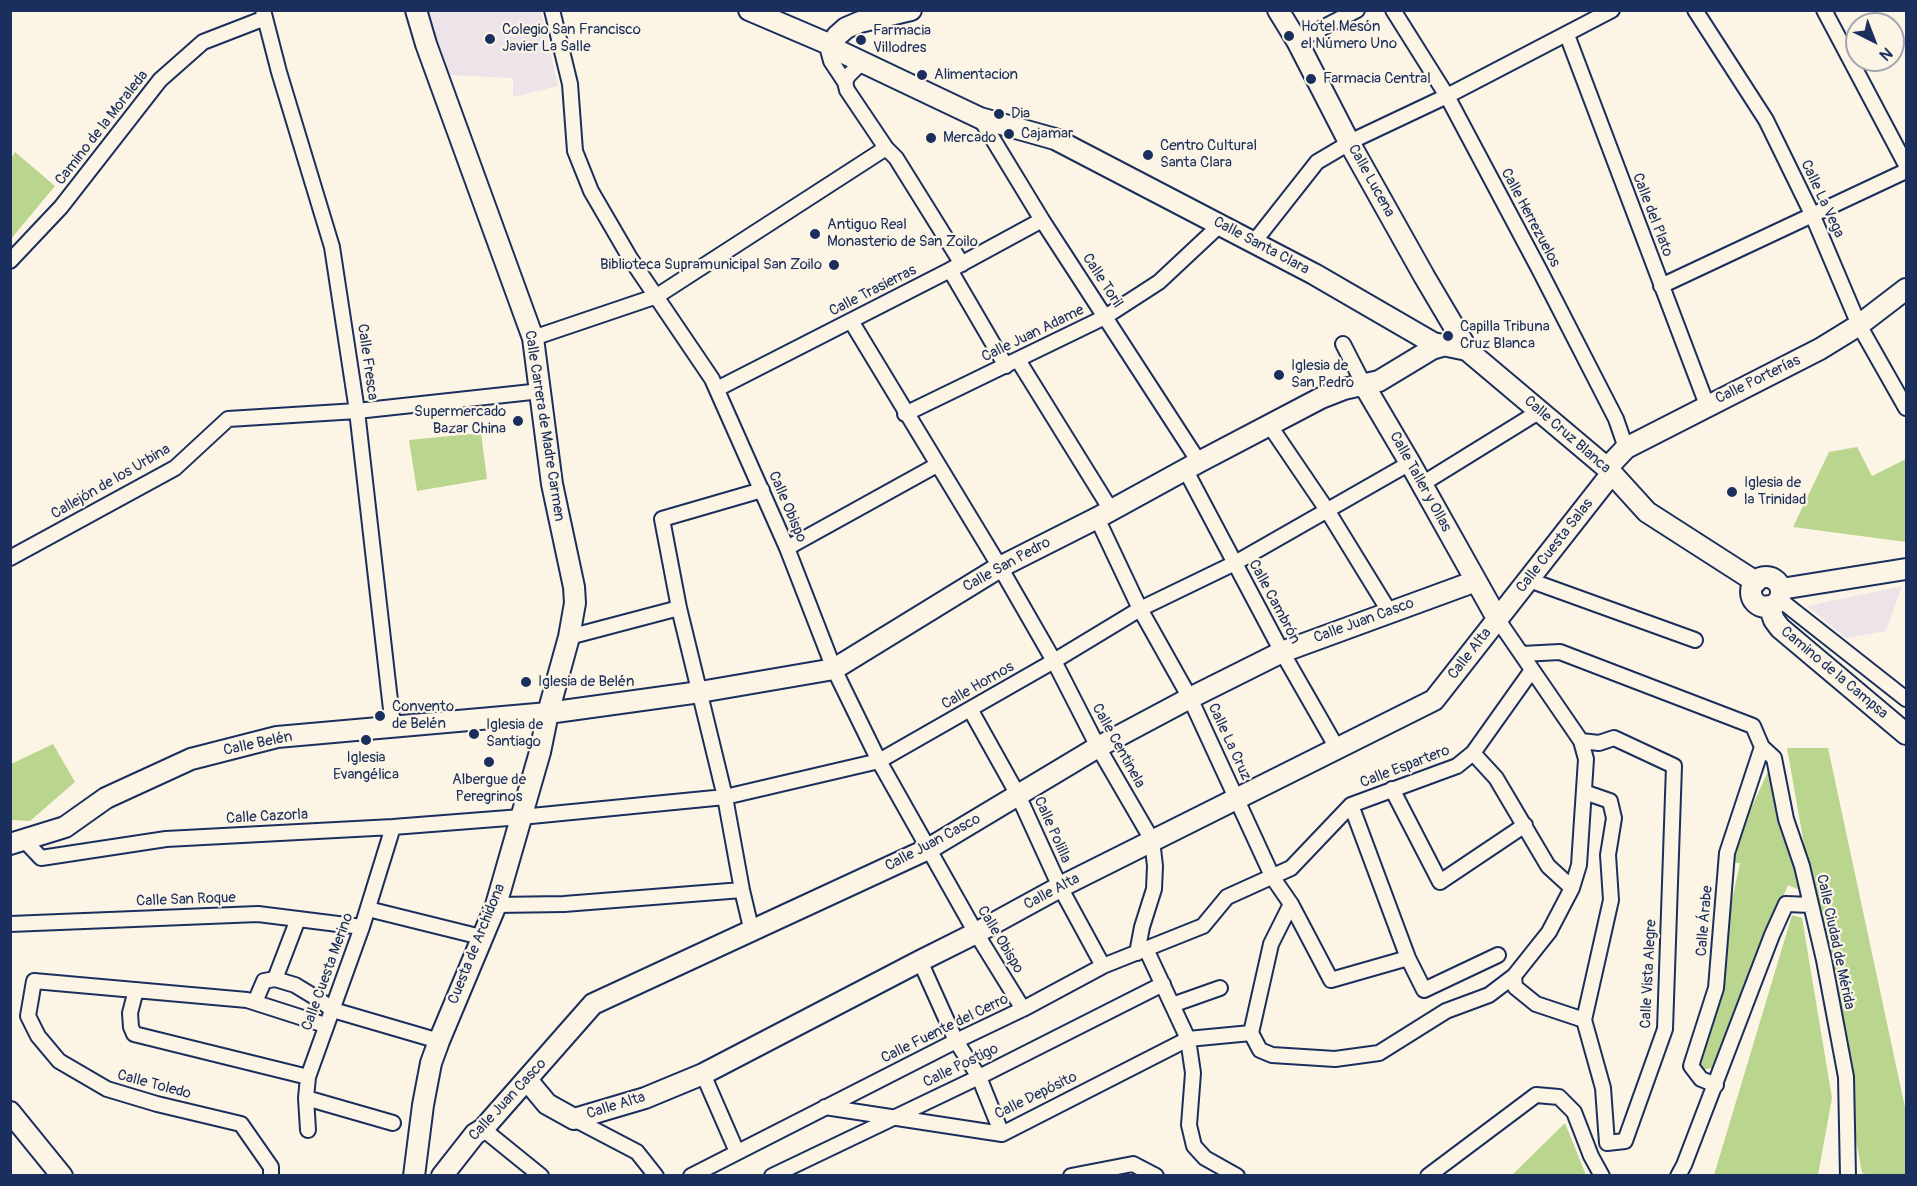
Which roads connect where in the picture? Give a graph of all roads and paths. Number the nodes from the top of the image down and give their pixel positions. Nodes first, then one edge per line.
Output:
1 (416, 10) edge
2 (552, 10) edge
3 (749, 10) edge
4 (911, 10) edge
5 (1278, 10) edge
6 (1357, 10) edge
7 (1393, 10) edge
8 (1612, 10) edge
9 (1695, 10) edge
10 (1824, 10) edge
11 (264, 14) edge
12 (853, 25) junction
13 (803, 33) junction
14 (1567, 35) junction
15 (1297, 41) junction
16 (831, 45) junction
17 (866, 62) junction
18 (845, 82) junction
19 (1447, 96) junction
20 (980, 118) junction
21 (1350, 144) junction
22 (886, 147) junction
23 (1906, 165) edge
24 (1906, 171) edge
25 (1812, 214) junction
26 (1042, 220) junction
27 (1221, 224) junction
28 (1254, 242) junction
29 (10, 261) edge
30 (956, 267) junction
31 (1661, 286) junction
32 (1906, 289) edge
33 (657, 296) junction
34 (1106, 317) junction
35 (851, 321) junction
36 (1859, 325) junction
37 (1458, 331) junction
38 (533, 338) junction
39 (1343, 344) dead end
40 (1444, 345) junction
41 (1467, 350) junction
42 (1012, 363) junction
43 (1364, 385) junction
44 (717, 389) junction
45 (541, 391) junction
46 (1906, 404) edge
47 (1707, 405) junction
48 (357, 411) junction
49 (1540, 411) junction
50 (905, 414) junction
51 (1270, 426) junction
52 (1626, 448) junction
53 (1410, 463) junction
54 (937, 465) junction
55 (1192, 466) junction
56 (1610, 470) junction
57 (1422, 484) junction
58 (762, 490) junction
59 (1327, 510) junction
60 (1104, 514) junction
61 (787, 548) junction
62 (10, 558) edge
63 (1235, 563) junction
64 (1000, 567) junction
65 (1906, 569) edge
66 (1529, 580) junction
67 (1476, 581) junction
68 (1756, 582) joint
69 (1776, 598) junction
70 (679, 608) junction
71 (1140, 609) junction
72 (1389, 611) junction
73 (1498, 620) junction
74 (570, 637) junction
75 (1695, 640) dead end
76 (1282, 652) junction
77 (1522, 654) junction
78 (1053, 662) junction
79 (834, 669) junction
80 (1532, 670) junction
81 (700, 692) junction
82 (1190, 698) junction
83 (1906, 699) edge
84 (970, 709) junction
85 (548, 713) junction
86 (393, 727) junction
87 (1906, 734) edge
88 (1581, 741) junction
89 (1098, 747) junction
90 (1762, 747) junction
91 (1337, 748) junction
92 (1473, 753) junction
93 (879, 761) junction
94 (1392, 789) junction
95 (1584, 792) junction
96 (1018, 795) junction
97 (725, 797) junction
98 (1237, 798) junction
99 (1352, 806) junction
100 (521, 817) junction
101 (1525, 825) junction
102 (393, 827) junction
103 (1152, 840) junction
104 (15, 841) edge
105 (928, 849) junction
106 (1273, 878) junction
107 (1060, 887) junction
108 (1572, 888) junction
109 (742, 890) junction
110 (1291, 904) junction
111 (1811, 905) junction
112 (496, 906) junction
113 (368, 909) junction
114 (298, 919) junction
115 (10, 924) edge
116 (362, 927) junction
117 (752, 932) junction
118 (976, 933) junction
119 (481, 937) junction
120 (1141, 951) junction
121 (1498, 955) dead end
122 (1408, 958) junction
123 (920, 961) junction
124 (1103, 966) junction
125 (1514, 976) junction
126 (275, 979) junction
127 (1163, 984) junction
128 (1220, 988) dead end
129 (135, 990) junction
130 (255, 1002) junction
131 (1172, 1005) junction
132 (1023, 1009) junction
133 (333, 1010) junction
134 (1584, 1020) junction
135 (325, 1025) junction
136 (1251, 1033) junction
137 (1188, 1039) junction
138 (438, 1041) junction
139 (956, 1041) junction
140 (703, 1074) junction
141 (308, 1077) junction
142 (979, 1077) junction
143 (527, 1080) junction
144 (1716, 1085) junction
145 (306, 1098) junction
146 (825, 1107) junction
147 (10, 1112) edge
148 (891, 1117) junction
149 (574, 1119) junction
150 (393, 1123) dead end
151 (483, 1129) junction
152 (308, 1130) dead end
153 (1002, 1134) junction
154 (1607, 1143) junction
155 (737, 1152) junction
156 (1592, 1156) junction
157 (418, 1170) edge
158 (62, 1176) edge
159 (271, 1176) edge
160 (442, 1176) edge
161 (541, 1176) edge
162 (656, 1176) edge
163 (691, 1176) edge
164 (772, 1176) edge
165 (1071, 1176) edge
166 (1156, 1176) edge
167 (1237, 1176) edge
168 (1428, 1176) edge
169 (1602, 1176) edge
170 (1678, 1176) edge
171 (1848, 1176) edge

1 - 38 street, Calle Carrera de Madre Carmen
2 - 33 street, Calle Obispo
3 - 13 street, Calle Santa Clara
4 - 12 street
5 - 15 street, Calle Lucena
6 - 15 street
7 - 19 street, Calle Herrezuelos
8 - 14 street
9 - 25 street, Calle La Vega
10 - 23 street
11 - 29 street, Camino de la Moraleda
11 - 48 street, Calle Fresca
12 - 13 street
12 - 16 street
13 - 16 street, Calle Santa Clara
14 - 19 street
14 - 31 street, Calle del Plato
15 - 21 street, Calle Lucena
16 - 17 street, Calle Santa Clara
16 - 18 street, Calle La Cruz
17 - 18 street
17 - 20 street, Calle Santa Clara
18 - 22 street, Calle La Cruz
19 - 21 street
19 - 52 street, Calle Herrezuelos
20 - 26 street, Calle Toril
20 - 27 street, Calle Santa Clara
21 - 28 street
21 - 37 street, Calle Lucena
22 - 30 street, Calle La Cruz
22 - 33 street
24 - 25 street
25 - 31 street
25 - 36 street, Calle La Vega
26 - 30 street, Calle Trasierras
26 - 34 street, Calle Toril
27 - 28 street, Calle Santa Clara
27 - 34 street, Calle Juan Adame
28 - 40 street, Calle Santa Clara
30 - 35 street, Calle Trasierras
30 - 42 street, Calle La Cruz
31 - 47 street, Calle del Plato
32 - 36 street, Calle Porterías
33 - 38 street
33 - 44 street, Calle Obispo
34 - 42 street, Calle Juan Adame
34 - 55 street, Calle Toril
35 - 44 street, Calle Trasierras
35 - 50 street, Calle Centinela
36 - 46 street, Calle La Vega
36 - 47 street, Calle Porterías
37 - 40 street, Calle San Pedro
37 - 41 street, Calle Lucena
38 - 45 street, Calle Carrera de Madre Carmen
39 - 43 street, Calle Taller y Ollas
40 - 41 street, Calle Santa Clara
40 - 43 street, Calle San Pedro
41 - 49 street, Calle Cruz Blanca
42 - 50 street, Calle Juan Adame
42 - 60 street, Calle La Cruz
43 - 51 street, Calle San Pedro
43 - 53 street, Calle Taller y Ollas
44 - 58 street, Calle Obispo
45 - 48 street, Callejón de los Urbina
45 - 74 street, Calle Carrera de Madre Carmen
47 - 52 street, Calle Porterías
48 - 62 street, Callejón de los Urbina
48 - 86 street, Calle Fresca
49 - 56 street, Calle Cruz Blanca
49 - 57 street
50 - 54 street, Calle Centinela
51 - 55 street, Calle San Pedro
51 - 59 street
52 - 56 street, Calle Porterías
53 - 57 street, Calle Taller y Ollas
53 - 59 street, Calle Hornos
54 - 61 street
54 - 64 street, Calle Centinela
55 - 60 street, Calle San Pedro
55 - 63 street, Calle Cambrón
56 - 66 street, Calle Cuesta Salas
56 - 68 street, Calle Cruz Blanca
57 - 67 street, Calle Taller y Ollas
58 - 61 street, Calle Obispo
58 - 70 street
59 - 63 street, Calle Hornos
59 - 72 street
60 - 64 street, Calle San Pedro
60 - 71 street, Calle La Cruz
61 - 79 street, Calle Obispo
63 - 71 street, Calle Hornos
63 - 76 street, Calle Cambrón
64 - 78 street, Calle Centinela
64 - 79 street, Calle San Pedro
65 - 69 street
66 - 73 street, Calle Cuesta Salas
66 - 75 street
67 - 72 street, Calle Juan Casco
67 - 73 street, Calle Taller y Ollas
68 - 69 street, Camino de la Campsa
69 - 83 street
69 - 87 street, Camino de la Campsa
70 - 74 street
70 - 81 street
71 - 78 street, Calle Hornos
71 - 82 street, Calle La Cruz
72 - 76 street, Calle Juan Casco
73 - 77 street
73 - 91 street, Calle Alta
74 - 85 street, Calle Carrera de Madre Carmen
76 - 82 street, Calle Juan Casco
76 - 91 street, Calle Cambrón
77 - 80 street
77 - 90 street, Calle Ciudad de Mérida
78 - 84 street, Calle Hornos
78 - 89 street, Calle Centinela
79 - 81 street, Calle San Pedro
79 - 93 street, Calle Obispo
80 - 88 street
80 - 92 street, Calle Espartero
81 - 85 street, Calle San Pedro
81 - 97 street
82 - 89 street, Calle Juan Casco
82 - 98 street, Calle La Cruz
84 - 93 street, Calle Hornos
84 - 96 street, Calle Polilla
85 - 86 street, Calle Belén
85 - 100 street, Cuesta de Archidona
86 - 104 street, Calle Belén
88 - 95 street
88 - 154 street, Calle Vista Alegre
89 - 96 street, Calle Juan Casco
89 - 103 street, Calle Centinela
90 - 111 street, Calle Ciudad de Mérida
90 - 144 street, Calle Árabe
91 - 98 street, Calle Alta
92 - 94 street, Calle Espartero
92 - 101 street
93 - 97 street, Calle Hornos
93 - 105 street, Calle Obispo
94 - 99 street, Calle Espartero
94 - 101 street
95 - 108 street
95 - 134 street
96 - 105 street, Calle Juan Casco
96 - 107 street, Calle Polilla
97 - 100 street, Calle Hornos
97 - 109 street
98 - 103 street, Calle Alta
98 - 106 street, Calle La Cruz
99 - 106 street, Calle Espartero
99 - 122 street
100 - 102 street, Calle Cazorla
100 - 112 street, Cuesta de Archidona
101 - 108 street
102 - 104 street, Calle Cazorla
102 - 113 street, Calle Cuesta Merino
103 - 107 street, Calle Alta
103 - 120 street, Calle Centinela
105 - 117 street, Calle Juan Casco
105 - 118 street, Calle Obispo
106 - 110 street, Calle La Cruz
106 - 120 street, Calle Fuente del Cerro
107 - 118 street, Calle Alta
107 - 124 street, Calle Polilla
108 - 125 street
109 - 112 street
109 - 117 street
110 - 122 street, Calle La Cruz
110 - 136 street
111 - 144 street
111 - 171 street, Calle Ciudad de Mérida
112 - 119 street, Cuesta de Archidona
113 - 116 street, Calle Cuesta Merino
113 - 119 street
114 - 115 street, Calle San Roque
114 - 116 street, Calle San Roque
114 - 126 street
116 - 133 street, Calle Cuesta Merino
117 - 143 street, Calle Juan Casco
118 - 123 street, Calle Alta
118 - 132 street, Calle Obispo
119 - 138 street, Cuesta de Archidona
120 - 124 street, Calle Fuente del Cerro
120 - 127 street
121 - 122 street
123 - 139 street
123 - 140 street, Calle Alta
124 - 132 street, Calle Fuente del Cerro
125 - 134 street
125 - 136 street
126 - 130 street
126 - 133 street
127 - 131 street
127 - 142 street, Calle Postigo
128 - 131 street
129 - 130 street
129 - 141 street
129 - 159 street, Calle Toledo
130 - 135 street
131 - 137 street
132 - 139 street, Calle Fuente del Cerro
133 - 135 street, Calle Cuesta Merino
133 - 138 street
134 - 154 street
135 - 141 street, Calle Cuesta Merino
136 - 137 street, Calle Depósito
137 - 153 street, Calle Depósito
137 - 167 street
138 - 157 street, Cuesta de Archidona
139 - 142 street
139 - 146 street, Calle Fuente del Cerro
140 - 149 street, Calle Alta
140 - 155 street
141 - 145 street, Calle Cuesta Merino
142 - 148 street, Calle Postigo
142 - 153 street
143 - 149 street
143 - 151 street, Calle Juan Casco
144 - 170 street
145 - 150 street
145 - 152 street, Calle Cuesta Merino
146 - 148 street, Calle Depósito
146 - 155 street, Calle Fuente del Cerro
147 - 158 street
148 - 153 street, Calle Depósito
148 - 164 street, Calle Postigo
149 - 162 street
151 - 160 street, Calle Juan Casco
151 - 161 street
154 - 156 street
155 - 163 street, Calle Fuente del Cerro
156 - 168 street
156 - 169 street
165 - 166 street

